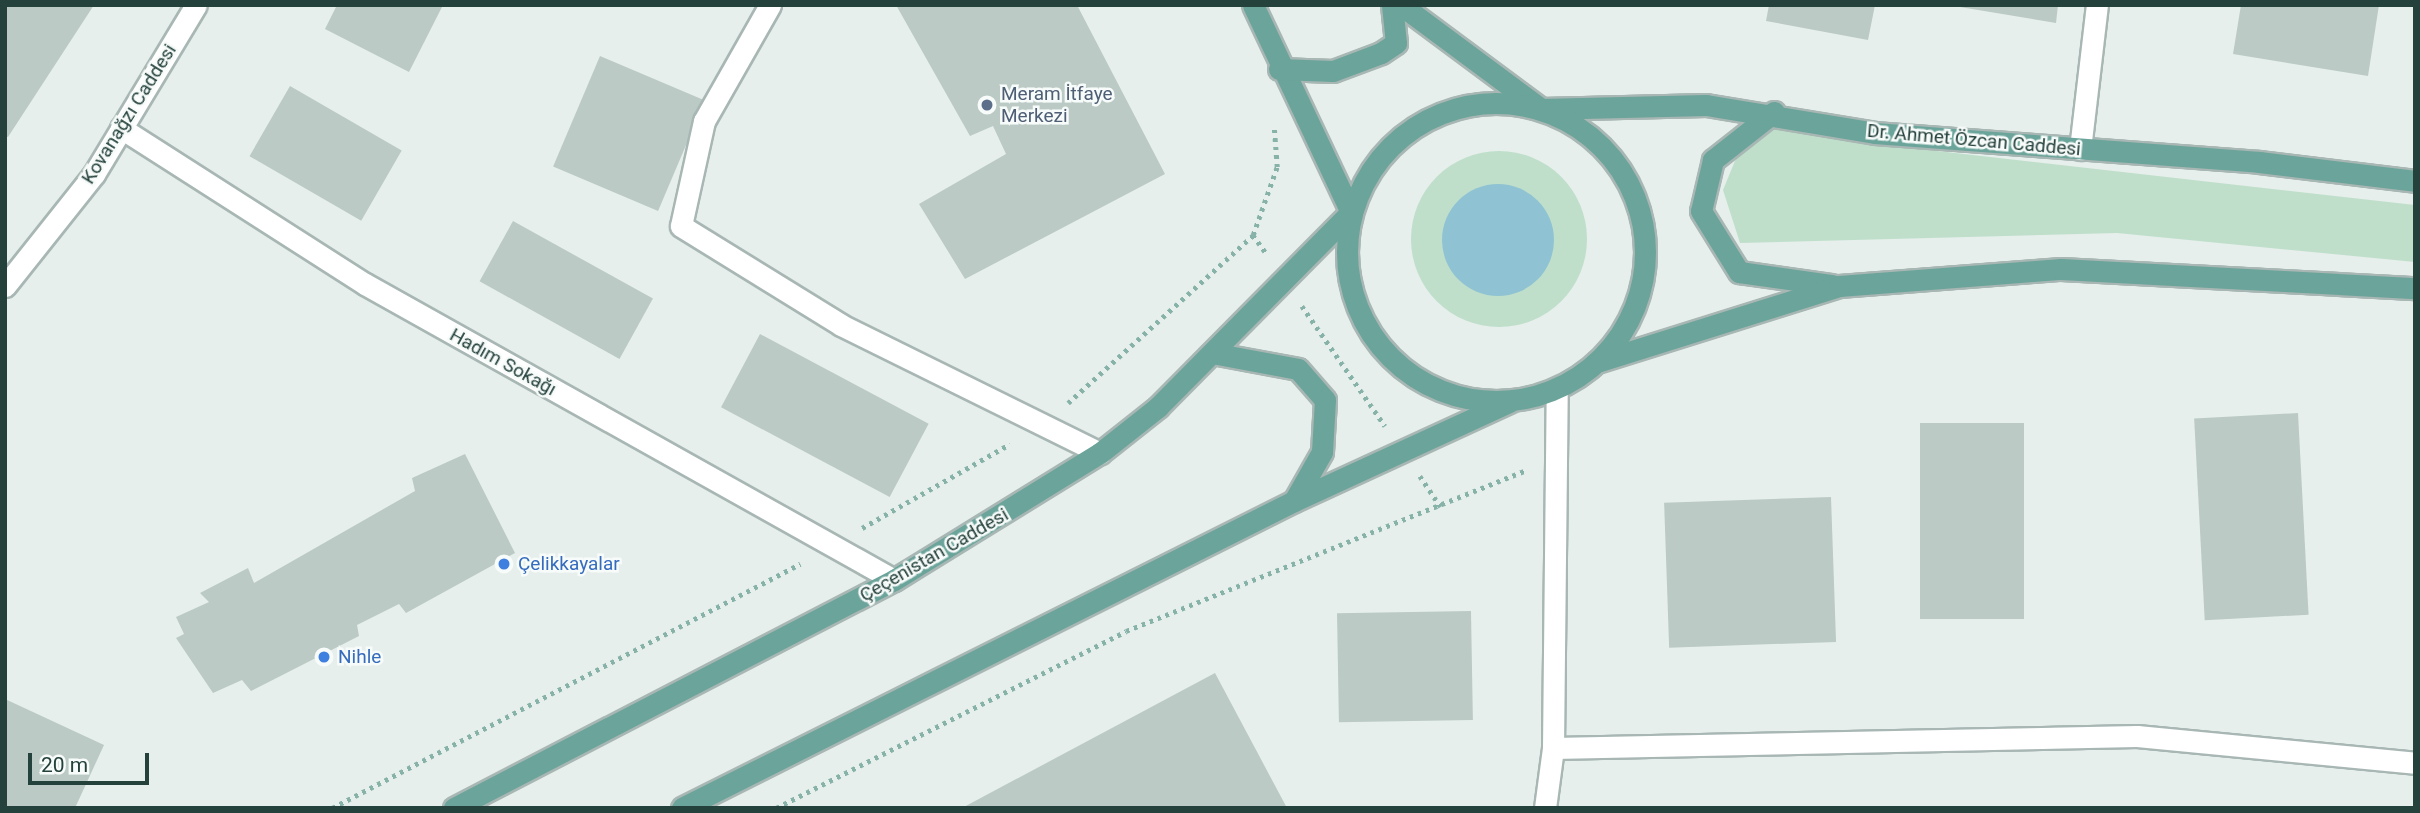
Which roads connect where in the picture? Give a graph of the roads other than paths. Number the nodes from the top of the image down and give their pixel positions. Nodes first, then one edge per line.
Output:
1 (196, 5) edge
2 (770, 5) edge
3 (1253, 5) edge
4 (1392, 5) edge
5 (1401, 5) edge
6 (2097, 5) edge
7 (1279, 69) junction
8 (1541, 109) junction
9 (1774, 112) junction
10 (121, 128) junction
11 (2080, 149) junction
12 (2415, 181) edge
13 (1351, 212) junction
14 (1839, 285) junction
15 (5, 286) edge
16 (2415, 288) edge
17 (1212, 353) junction
18 (1600, 360) junction
19 (1557, 389) junction
20 (1511, 401) junction
21 (1100, 453) junction
22 (1294, 501) junction
23 (894, 580) junction
24 (1553, 748) junction
25 (2415, 763) edge
26 (454, 808) edge
27 (682, 808) edge
28 (1545, 808) edge

1 - 10 street, Kovanağzı Caddesi
2 - 21 street
3 - 7 main road
4 - 7 main road
5 - 8 main road
6 - 11 street
7 - 13 main road
8 - 9 main road, Dr. Ahmet Özcan Caddesi
8 - 13 main road
8 - 18 main road
9 - 11 main road, Dr. Ahmet Özcan Caddesi
9 - 14 main road
10 - 15 street, Kovanağzı Caddesi
10 - 23 street, Hadım Sokağı
11 - 12 main road, Dr. Ahmet Özcan Caddesi
13 - 17 main road, Çeçenistan Caddesi
13 - 20 main road
14 - 16 main road
14 - 18 main road
17 - 21 main road, Çeçenistan Caddesi
17 - 22 main road
18 - 19 main road
19 - 20 main road
19 - 24 street
20 - 22 main road
21 - 23 main road, Çeçenistan Caddesi
22 - 27 main road
23 - 26 main road, Çeçenistan Caddesi
24 - 25 street
24 - 28 street

